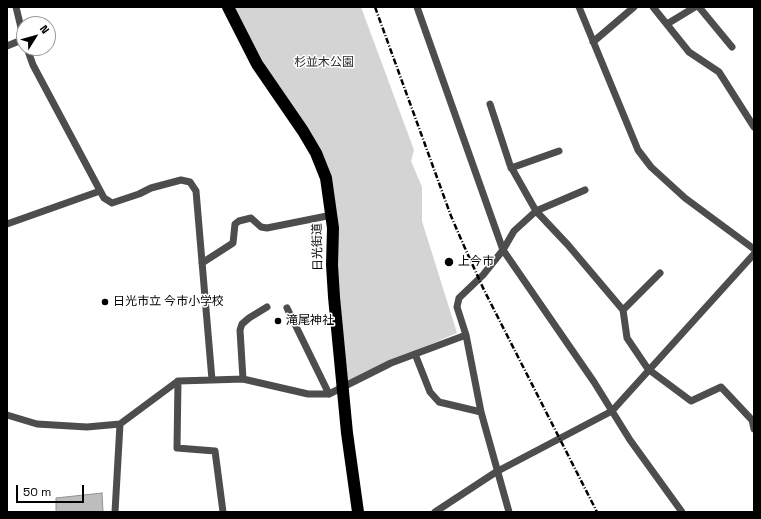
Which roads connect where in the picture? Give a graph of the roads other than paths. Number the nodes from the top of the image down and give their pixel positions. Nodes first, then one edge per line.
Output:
1 (228, 7) edge
2 (417, 7) edge
3 (579, 7) edge
4 (634, 7) edge
5 (654, 7) edge
6 (694, 7) edge
7 (699, 7) edge
8 (667, 24) junction
9 (593, 42) junction
10 (732, 47) dead end
11 (30, 56) edge
12 (490, 104) dead end
13 (754, 127) edge
14 (559, 151) dead end
15 (511, 168) junction
16 (100, 190) junction
17 (585, 190) dead end
18 (536, 211) junction
19 (332, 215) junction
20 (7, 224) edge
21 (754, 248) edge
22 (503, 250) junction
23 (754, 254) edge
24 (202, 263) junction
25 (660, 273) dead end
26 (267, 307) dead end
27 (287, 308) dead end
28 (623, 310) junction
29 (466, 335) junction
30 (415, 354) junction
31 (648, 370) junction
32 (243, 379) junction
33 (212, 380) junction
34 (178, 381) junction
35 (343, 388) junction
36 (329, 394) junction
37 (612, 411) junction
38 (481, 412) junction
39 (7, 414) edge
40 (753, 419) edge
41 (120, 424) junction
42 (754, 429) edge
43 (496, 472) junction
44 (115, 512) edge
45 (224, 512) edge
46 (358, 512) edge
47 (435, 512) edge
48 (509, 512) edge
49 (682, 512) edge

1 - 19 highway, 日光街道
2 - 22 street
3 - 9 street
4 - 9 street
5 - 8 street
6 - 8 street
7 - 10 street
8 - 13 street
9 - 21 street
11 - 16 street
12 - 15 street
14 - 15 street
15 - 18 street
16 - 20 street
16 - 24 street
17 - 18 street
18 - 22 street
18 - 28 street
19 - 24 street
19 - 35 highway, 日光街道
22 - 29 street
22 - 37 street
23 - 31 street
24 - 33 street
25 - 28 street
26 - 32 street
27 - 36 street
28 - 31 street
29 - 30 street
29 - 38 street
30 - 35 street
30 - 38 street
31 - 37 street
31 - 40 street
32 - 33 street
32 - 36 street
33 - 34 street
34 - 41 street
34 - 45 street
35 - 36 street
35 - 46 highway, 日光街道
37 - 43 street
37 - 49 street
38 - 43 street
39 - 41 street
40 - 42 street
41 - 44 street
43 - 47 street
43 - 48 street

